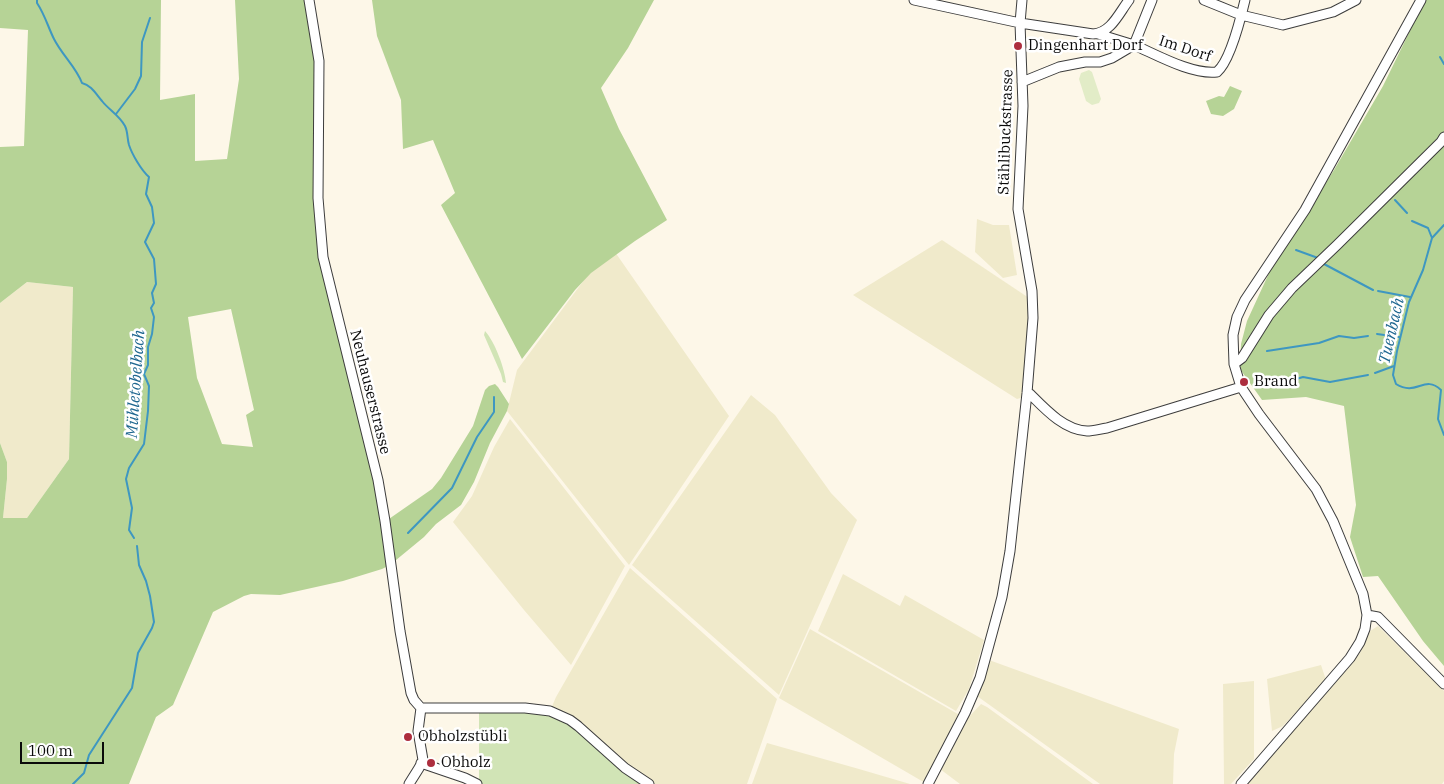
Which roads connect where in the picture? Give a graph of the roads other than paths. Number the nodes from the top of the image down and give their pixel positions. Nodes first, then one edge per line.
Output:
1 (309, 0) edge
2 (914, 0) edge
3 (1022, 0) edge
4 (1129, 0) edge
5 (1152, 0) edge
6 (1204, 0) edge
7 (1245, 0) edge
8 (1356, 0) edge
9 (1421, 0) edge
10 (1241, 15) junction
11 (1020, 24) junction
12 (1098, 34) junction
13 (1134, 45) junction
14 (1022, 82) junction
15 (1444, 137) edge
16 (1234, 364) junction
17 (1241, 388) junction
18 (1027, 392) junction
19 (1367, 615) junction
20 (1444, 684) edge
21 (421, 708) junction
22 (421, 763) junction
23 (409, 784) edge
24 (477, 784) edge
25 (649, 784) edge
26 (928, 784) edge
27 (1241, 784) edge

1 - 21 street, Neuhauserstrasse
2 - 11 street
3 - 11 street, Stählibuckstrasse
4 - 12 street
5 - 13 street
6 - 10 street
7 - 10 street
8 - 10 street
9 - 16 street
10 - 13 street, Im Dorf
11 - 12 street
11 - 14 street, Stählibuckstrasse
12 - 13 street
13 - 14 street
14 - 18 street, Stählibuckstrasse
15 - 16 street
16 - 17 street
17 - 18 street
17 - 19 street
18 - 26 street, Stählibuckstrasse
19 - 20 street
19 - 27 street
21 - 22 street
21 - 25 street
22 - 23 street
22 - 24 street

